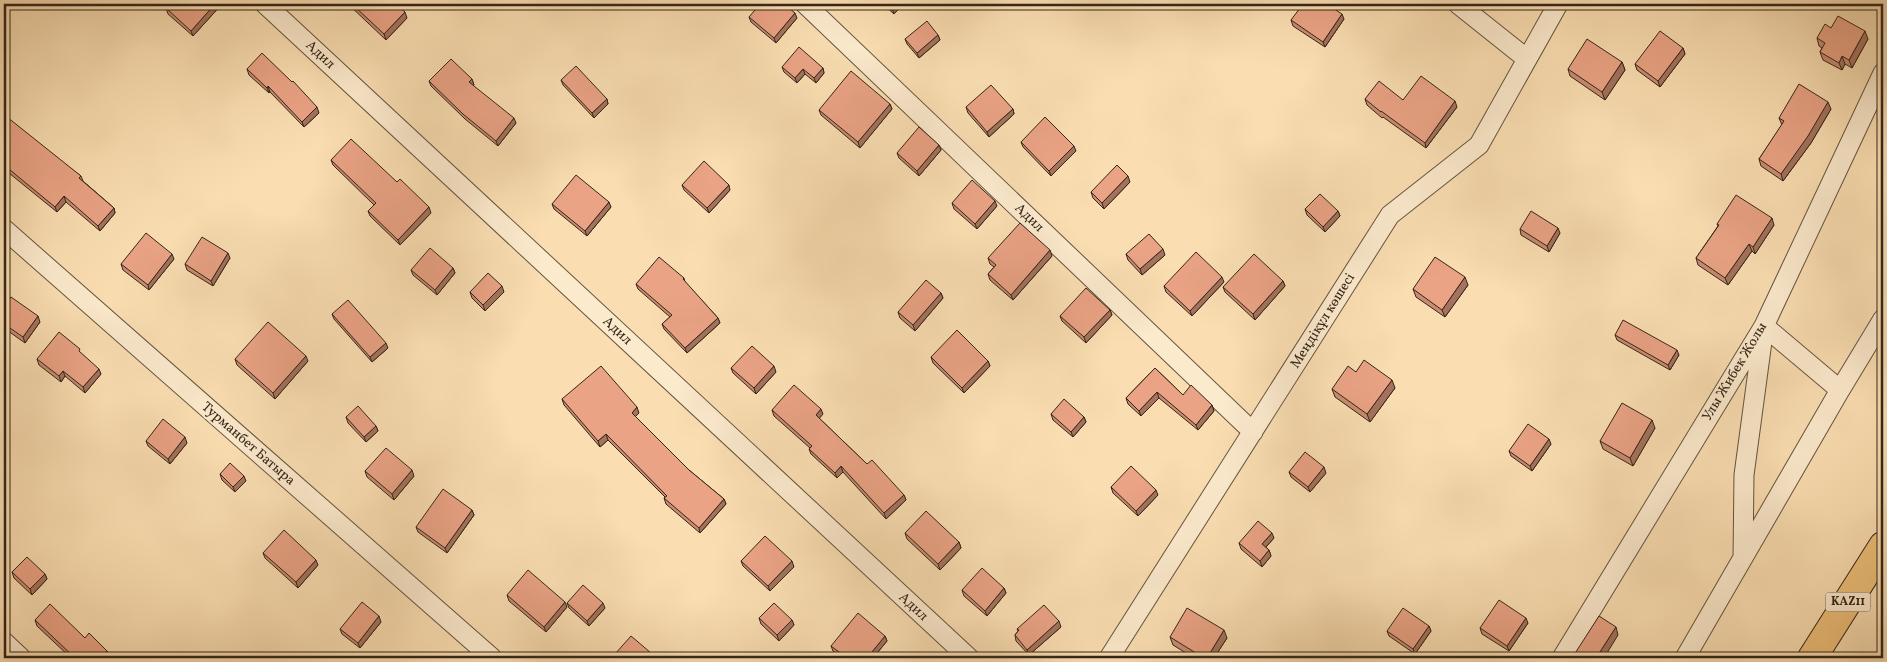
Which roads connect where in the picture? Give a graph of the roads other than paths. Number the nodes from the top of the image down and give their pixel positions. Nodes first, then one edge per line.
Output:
1 (265, 4) edge
2 (805, 4) edge
3 (1458, 4) edge
4 (1558, 4) edge
5 (1527, 59) junction
6 (1883, 73) edge
7 (4, 229) edge
8 (1883, 319) edge
9 (1764, 326) junction
10 (1840, 390) junction
11 (1253, 432) junction
12 (1883, 546) edge
13 (1742, 559) junction
14 (4, 642) edge
15 (21, 658) edge
16 (492, 658) edge
17 (969, 658) edge
18 (1110, 658) edge
19 (1562, 658) edge
20 (1685, 658) edge
21 (1812, 658) edge

1 - 17 street, Адил
2 - 11 street, Адил
3 - 5 street
4 - 5 street, Меңдіқұл көшесі
5 - 11 street, Меңдіқұл көшесі
6 - 9 street, Улы Жибек Жолы
7 - 16 street, Турманбет Батыра
8 - 10 street
9 - 10 street
9 - 13 street
9 - 19 street, Улы Жибек Жолы
10 - 13 street
11 - 18 street, Меңдіқұл көшесі
12 - 21 highway, KAZ11
13 - 20 street
14 - 15 street

